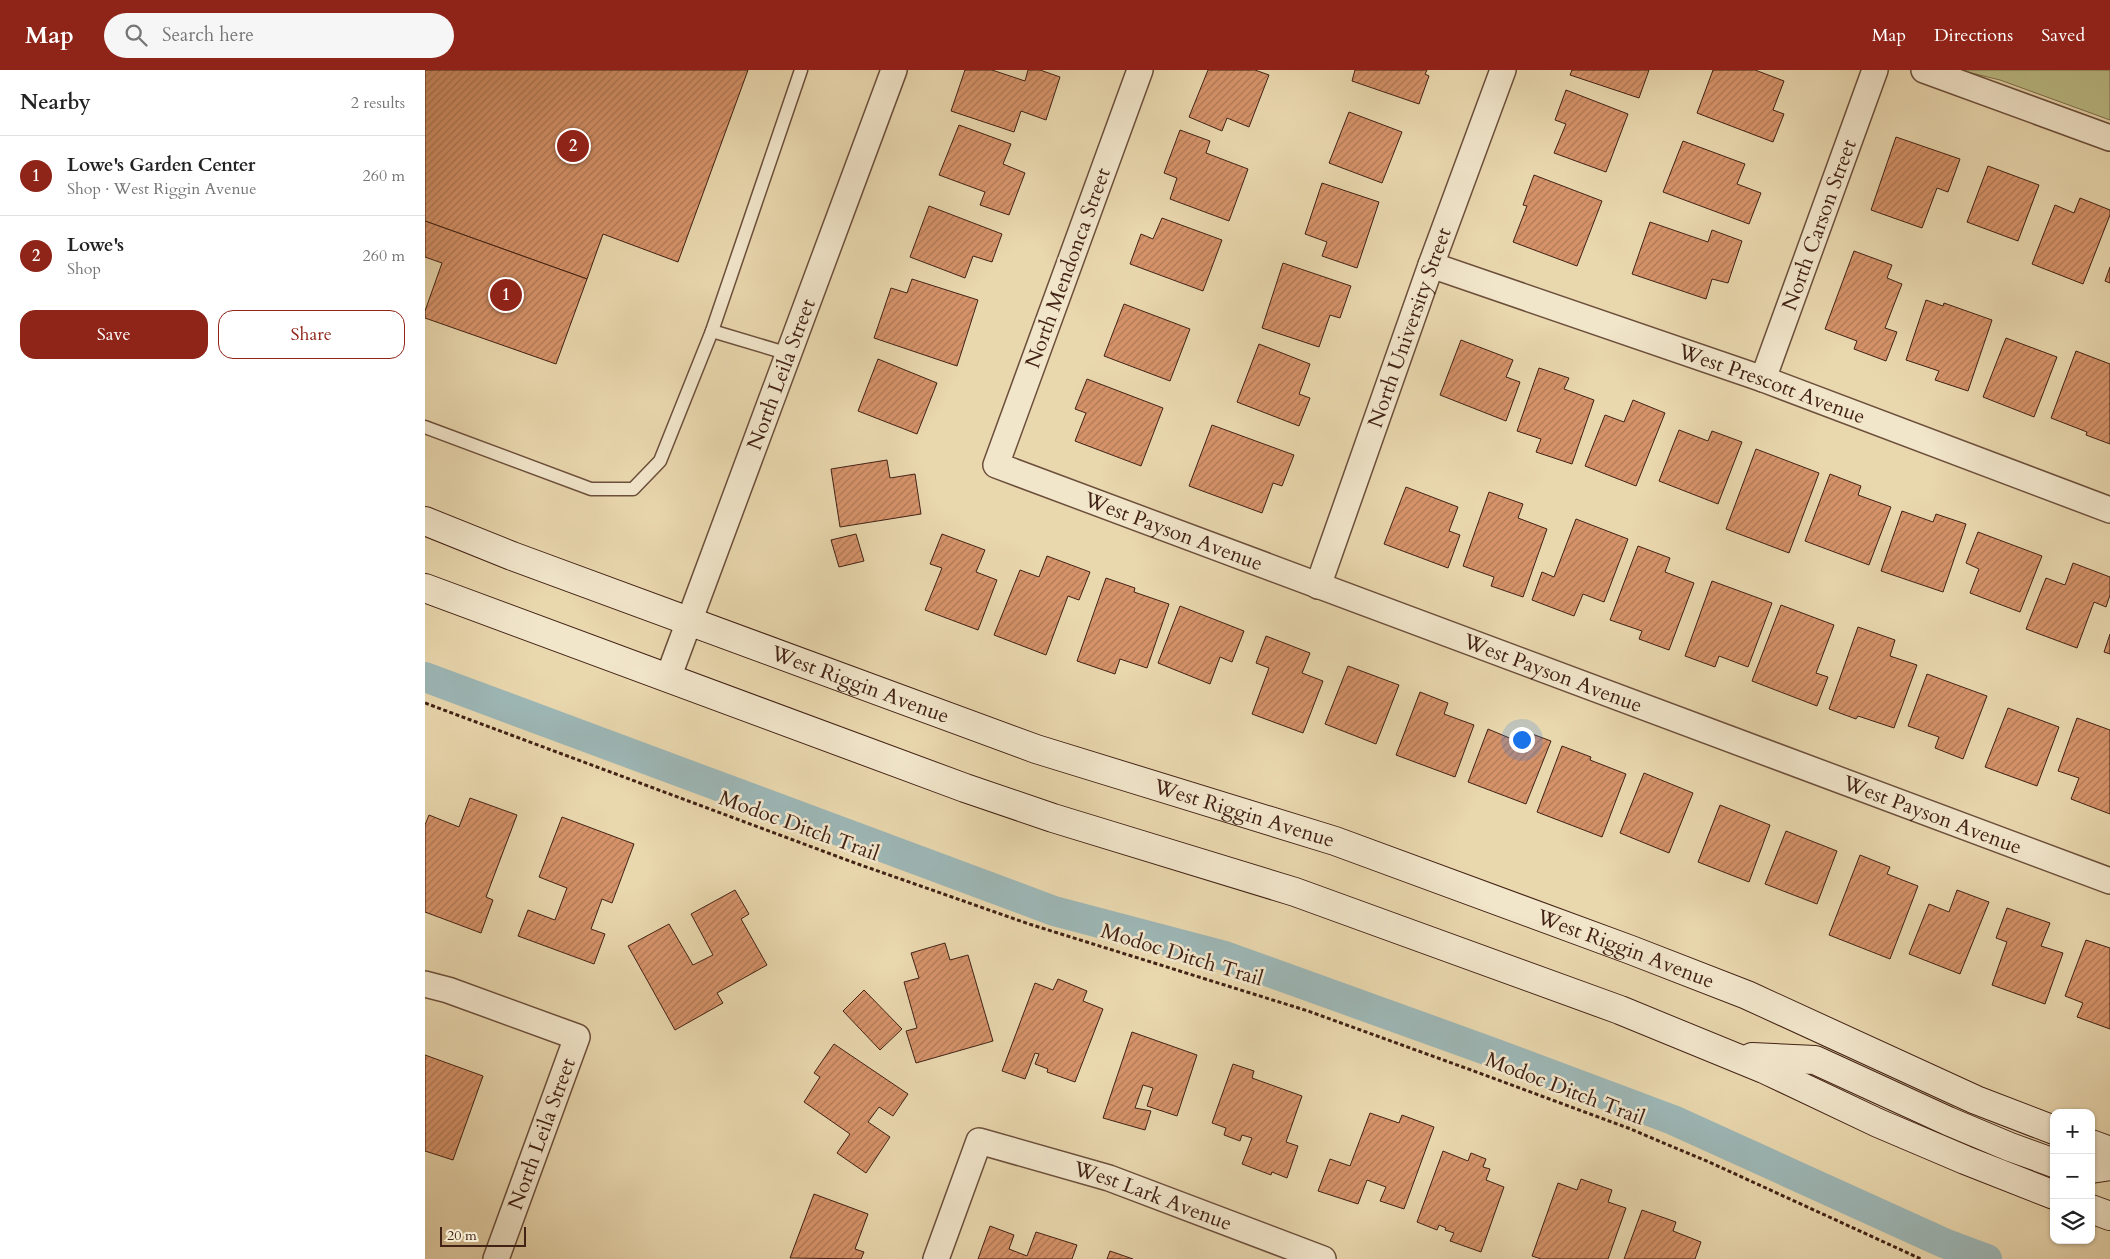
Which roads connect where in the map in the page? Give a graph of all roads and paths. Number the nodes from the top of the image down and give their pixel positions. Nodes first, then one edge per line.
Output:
1 (801, 70) edge
2 (894, 70) edge
3 (1140, 70) edge
4 (1503, 70) edge
5 (1875, 70) edge
6 (1924, 70) edge
7 (2110, 138) edge
8 (1431, 265) junction
9 (712, 331) junction
10 (789, 354) junction
11 (1763, 379) junction
12 (425, 427) edge
13 (996, 465) joint
14 (2110, 510) edge
15 (425, 521) edge
16 (1318, 586) junction
17 (425, 588) edge
18 (689, 622) junction
19 (668, 678) junction
20 (425, 703) edge
21 (2110, 881) edge
22 (425, 984) edge
23 (1736, 1057) junction
24 (2050, 1128) edge
25 (2095, 1145) edge
26 (2110, 1151) edge
27 (2050, 1162) edge
28 (2110, 1166) edge
29 (2095, 1168) edge
30 (2050, 1193) edge
31 (2095, 1210) edge
32 (2110, 1216) edge
33 (497, 1259) edge
34 (936, 1259) edge
35 (1323, 1259) edge
36 (1921, 1259) edge

1 - 9 lane
2 - 10 street, North Leila Street
3 - 13 street, North Mendonca Street
4 - 8 street, North University Street
5 - 11 street, North Carson Street
6 - 7 street
8 - 11 street, West Prescott Avenue
8 - 16 street, North University Street
9 - 10 lane
9 - 12 lane
10 - 18 street, North Leila Street
11 - 14 street, West Prescott Avenue
13 - 16 street, West Payson Avenue
15 - 18 main road, West Riggin Avenue
16 - 21 street, West Payson Avenue
17 - 19 main road
18 - 19 street, North Leila Street
18 - 24 main road, West Riggin Avenue
19 - 23 main road
20 - 36 path, Modoc Ditch Trail
22 - 33 street, North Leila Street
23 - 27 main road
23 - 30 main road
25 - 26 main road
28 - 29 main road
31 - 32 main road
34 - 35 street, West Lark Avenue

